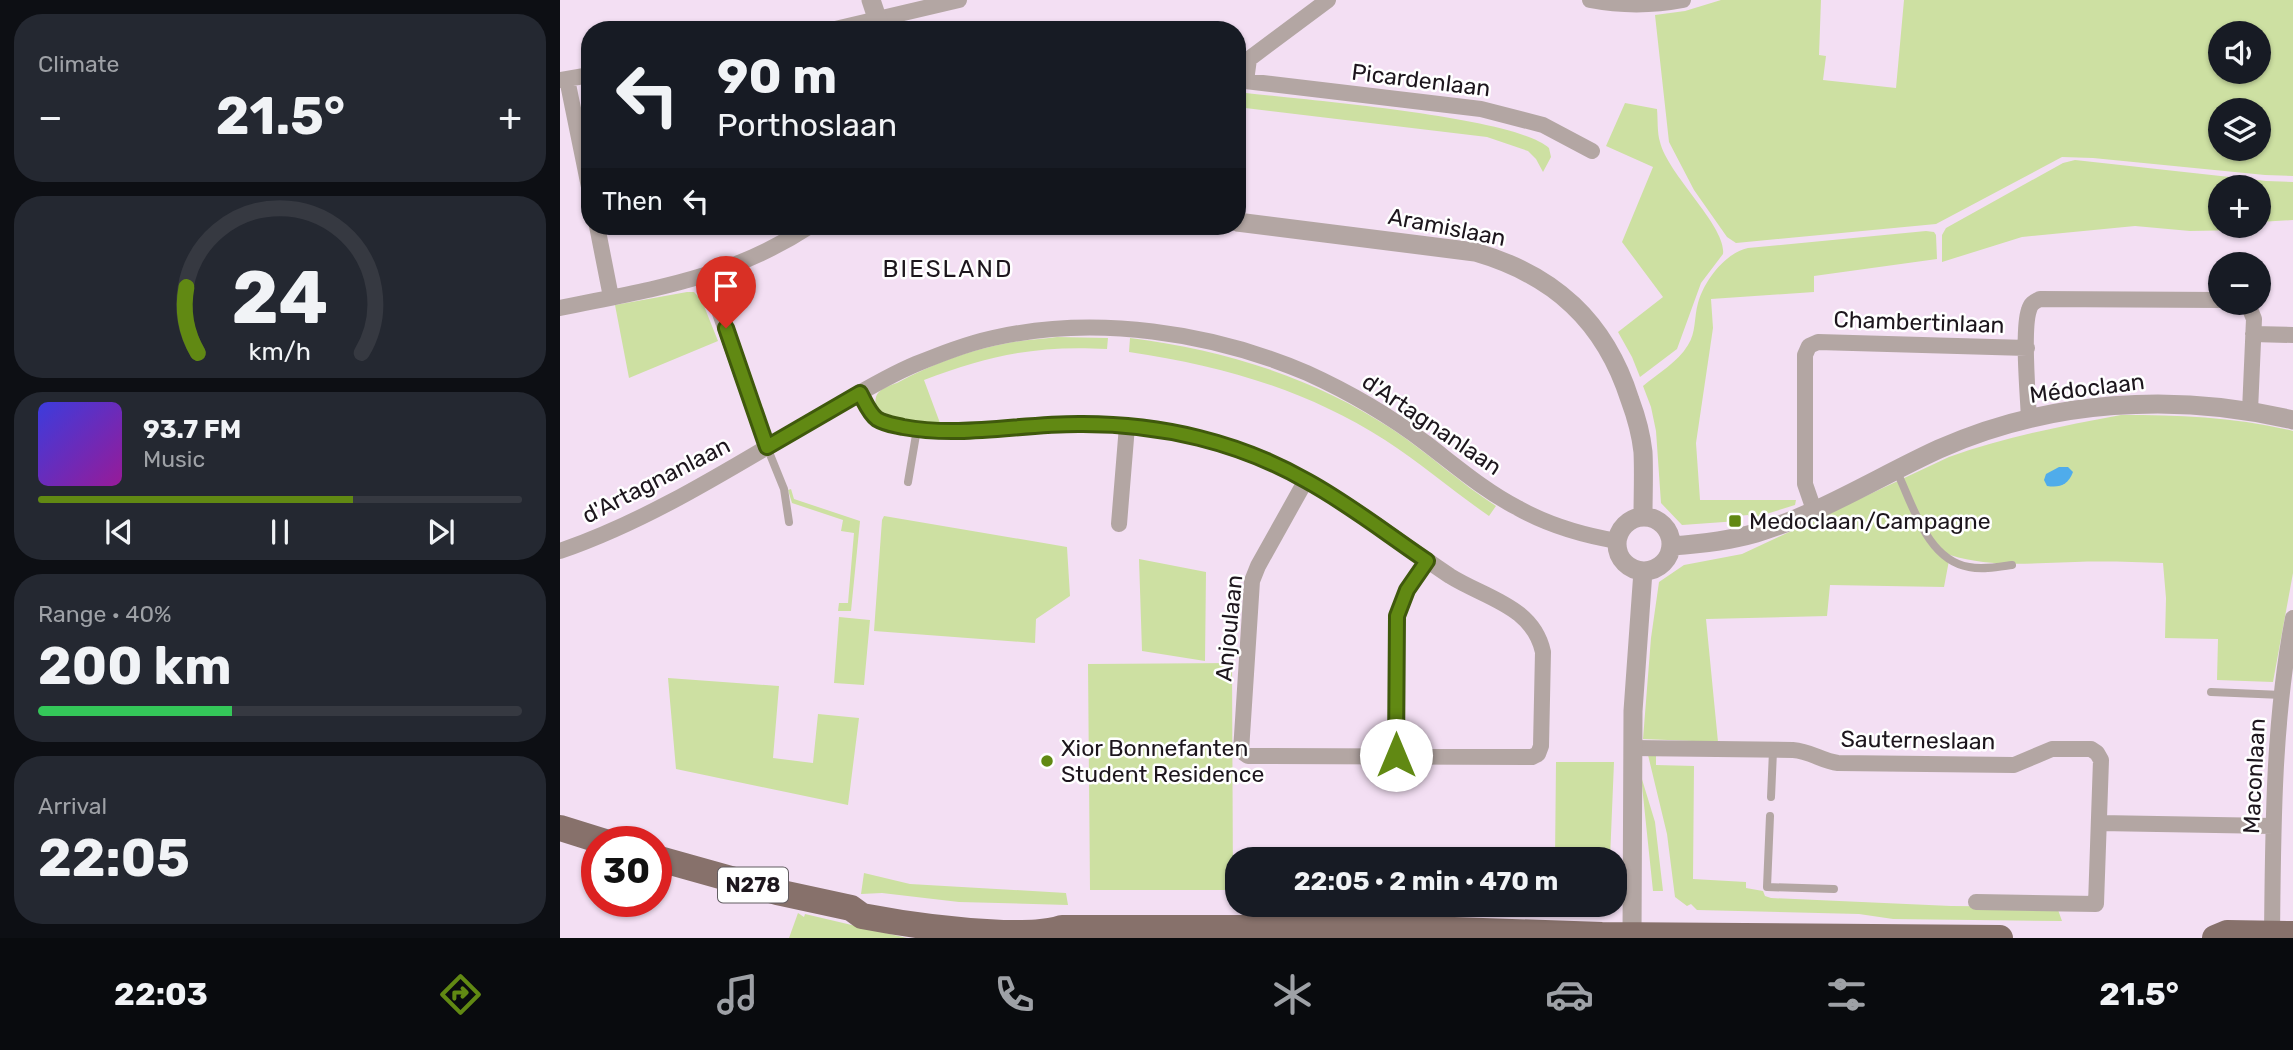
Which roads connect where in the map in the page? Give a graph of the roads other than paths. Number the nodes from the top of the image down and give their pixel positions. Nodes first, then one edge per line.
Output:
1 (871, 0) edge
2 (959, 0) edge
3 (1328, 0) edge
4 (1590, 0) edge
5 (1683, 0) edge
6 (878, 21) edge
7 (892, 21) edge
8 (1246, 68) edge
9 (581, 77) edge
10 (563, 80) edge
11 (1246, 80) edge
12 (1592, 151) dead end
13 (581, 155) edge
14 (1246, 223) edge
15 (599, 235) edge
16 (794, 235) edge
17 (707, 276) junction
18 (611, 297) junction
19 (2208, 300) edge
20 (560, 307) edge
21 (2253, 315) edge
22 (2253, 334) junction
23 (2293, 335) edge
24 (2026, 348) junction
25 (860, 393) junction
26 (2250, 411) junction
27 (2029, 419) junction
28 (2293, 420) edge
29 (1127, 426) junction
30 (917, 429) junction
31 (767, 447) junction
32 (1896, 470) junction
33 (1306, 480) junction
34 (908, 482) dead end
35 (1814, 510) junction
36 (1643, 516) junction
37 (789, 522) dead end
38 (1119, 524) dead end
39 (1617, 541) junction
40 (1672, 546) junction
41 (560, 551) edge
42 (1427, 561) junction
43 (2012, 565) dead end
44 (1643, 571) junction
45 (2293, 618) edge
46 (2211, 692) dead end
47 (2288, 695) edge
48 (1632, 748) junction
49 (1773, 751) junction
50 (1396, 755) junction
51 (1771, 797) dead end
52 (1770, 816) dead end
53 (2100, 823) junction
54 (2273, 825) junction
55 (560, 828) edge
56 (581, 835) edge
57 (672, 862) edge
58 (1834, 889) dead end
59 (1976, 902) dead end
60 (967, 930) edge
61 (2279, 935) edge
62 (1639, 937) edge
63 (1802, 937) edge
64 (2000, 938) edge
65 (2215, 938) edge

1 - 6 street
2 - 7 street
3 - 8 street
4 - 5 street
9 - 10 street
10 - 13 street
11 - 12 street, Picardenlaan
14 - 36 street, Aramislaan
15 - 18 street
16 - 17 street
17 - 18 street
17 - 31 street
18 - 20 street
19 - 24 street, Chambertinlaan
21 - 22 street
22 - 23 street
22 - 26 street
24 - 27 street, Chambertinlaan
24 - 35 street, Chambertinlaan
25 - 30 street
25 - 31 street, d'Artagnanlaan
25 - 39 street, d'Artagnanlaan
26 - 27 street, Médoclaan
26 - 28 street, Médoclaan
27 - 32 street, Médoclaan
29 - 30 street
29 - 33 street
29 - 38 street
30 - 34 lane
31 - 37 lane
31 - 41 street, d'Artagnanlaan
32 - 35 street, Médoclaan
32 - 43 lane
33 - 42 street
33 - 50 street, Anjoulaan
35 - 40 street, Médoclaan
36 - 39 street
36 - 40 street
39 - 44 street
40 - 44 street
42 - 50 street
42 - 50 street
44 - 48 street
45 - 47 street, Maconlaan
46 - 47 lane
47 - 54 street, Maconlaan
48 - 49 street, Sauterneslaan
48 - 62 street
49 - 51 lane
49 - 53 street, Sauterneslaan
52 - 58 lane
53 - 54 street
53 - 59 street, Sauterneslaan
54 - 61 street, Maconlaan
55 - 56 main road
57 - 60 main road, N278
60 - 62 main road, N278
61 - 65 main road
62 - 63 main road, N278
63 - 64 main road, N278

